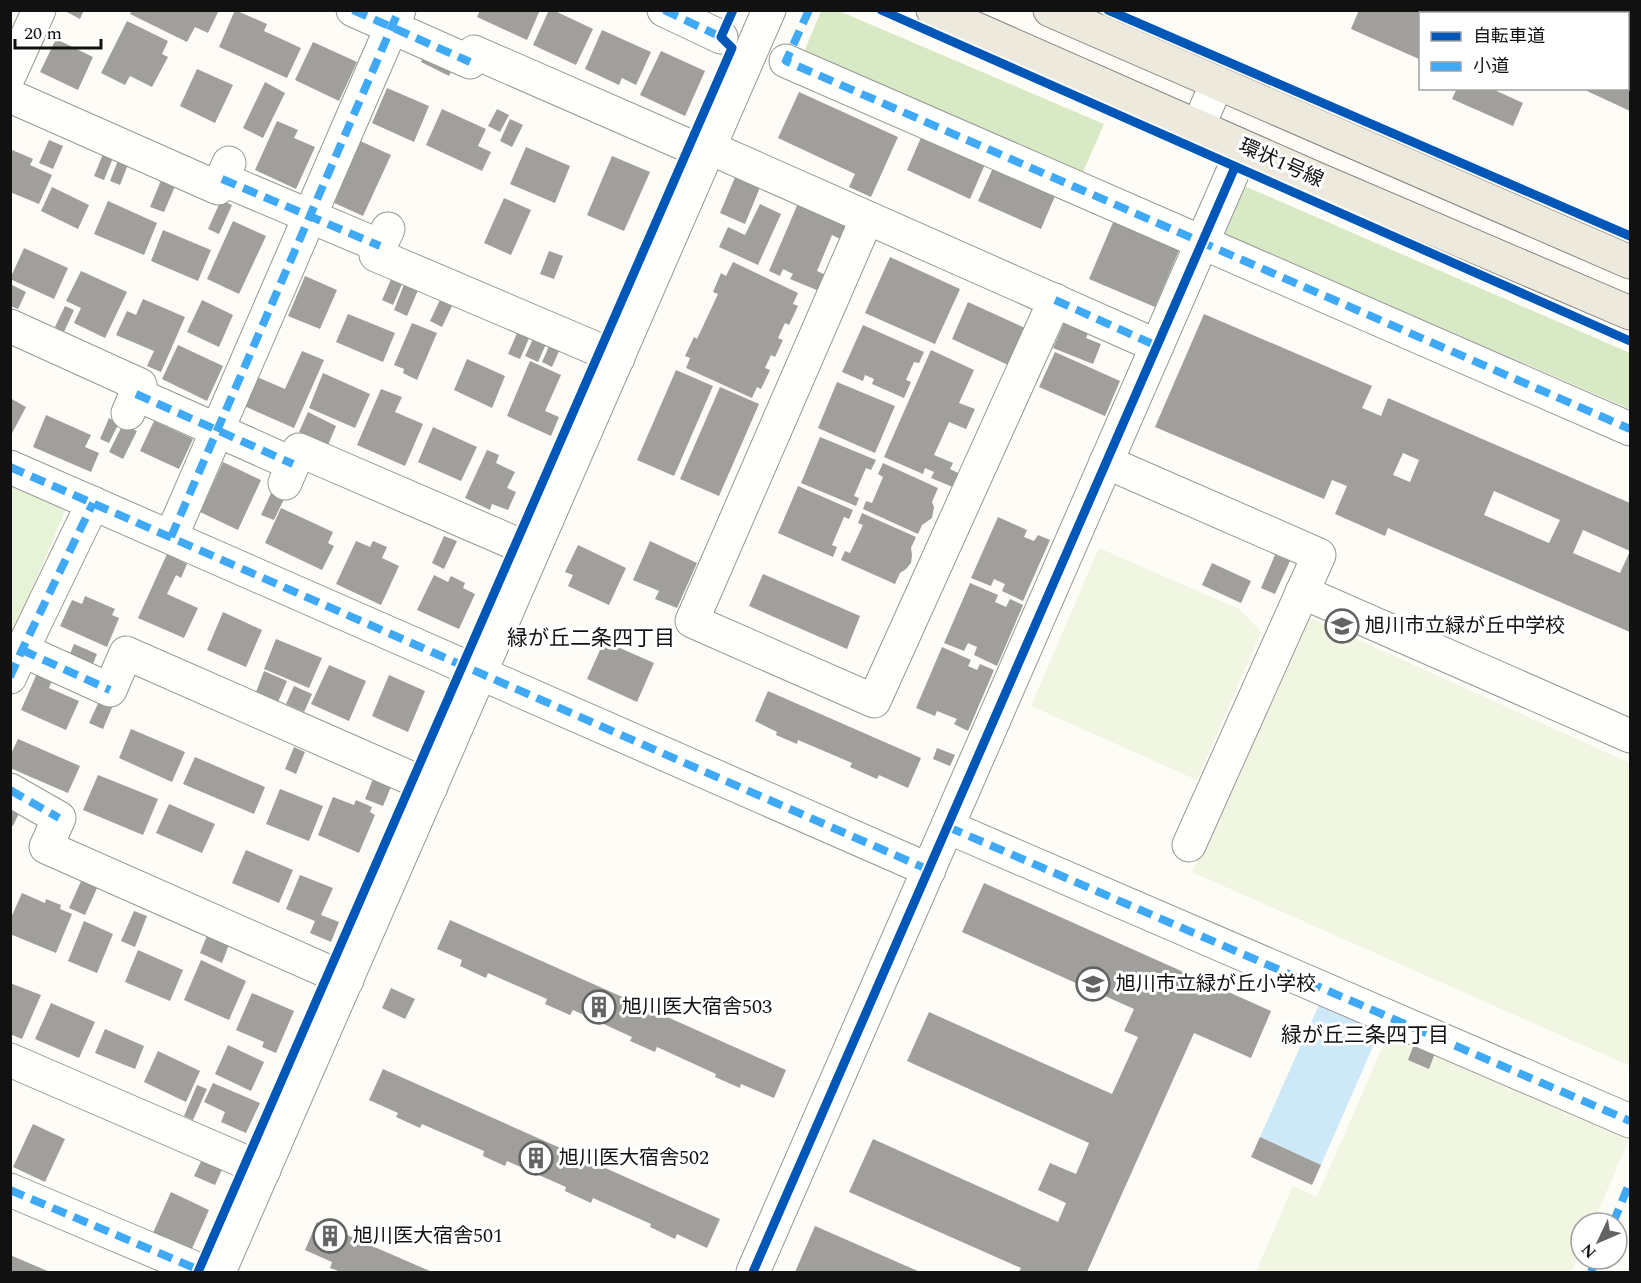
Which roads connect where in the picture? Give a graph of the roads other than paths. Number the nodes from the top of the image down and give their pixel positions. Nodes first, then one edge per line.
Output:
1 (39, 10) edge
2 (353, 10) edge
3 (664, 10) edge
4 (769, 10) edge
5 (933, 10) edge
6 (1050, 10) edge
7 (395, 19) edge
8 (722, 37) dead end
9 (786, 61) dead end
10 (10, 74) edge
11 (1217, 83) junction
12 (10, 96) edge
13 (1198, 127) junction
14 (710, 148) junction
15 (1235, 167) dead end
16 (310, 217) junction
17 (867, 218) junction
18 (1202, 242) junction
19 (1630, 260) edge
20 (1055, 300) junction
21 (1630, 313) edge
22 (10, 326) edge
23 (1157, 346) junction
24 (618, 358) junction
25 (1630, 429) edge
26 (218, 430) junction
27 (1106, 462) junction
28 (10, 467) edge
29 (93, 503) junction
30 (171, 537) junction
31 (533, 551) junction
32 (1302, 592) junction
33 (16, 664) edge
34 (480, 673) junction
35 (1630, 736) edge
36 (431, 787) junction
37 (10, 790) edge
38 (948, 827) junction
39 (1189, 845) dead end
40 (929, 870) junction
41 (347, 980) junction
42 (10, 1060) edge
43 (1630, 1121) edge
44 (264, 1170) junction
45 (10, 1190) edge
46 (204, 1272) edge
47 (219, 1272) edge
48 (753, 1272) edge

1 - 10 street
2 - 7 street
3 - 8 street
4 - 14 street
5 - 13 main road, 環状1号線
6 - 11 main road
7 - 14 street
7 - 16 street
9 - 18 street
11 - 13 street
11 - 19 main road
12 - 16 street
13 - 21 main road, 環状1号線
14 - 17 street
14 - 24 street
15 - 18 street
16 - 24 street
16 - 26 street
17 - 20 street
17 - 20 street
18 - 23 street
18 - 25 street
20 - 23 street
22 - 26 street
23 - 27 street
24 - 31 street
26 - 30 street
26 - 31 street
27 - 32 street
27 - 38 street
28 - 29 street
29 - 30 street
29 - 33 street
30 - 34 street
31 - 34 street
32 - 35 street
32 - 39 street
33 - 36 street
34 - 36 street
34 - 40 street
36 - 41 street
37 - 41 street
38 - 40 street
38 - 43 street
40 - 48 street
41 - 44 street
42 - 44 street
44 - 47 street
45 - 46 street

